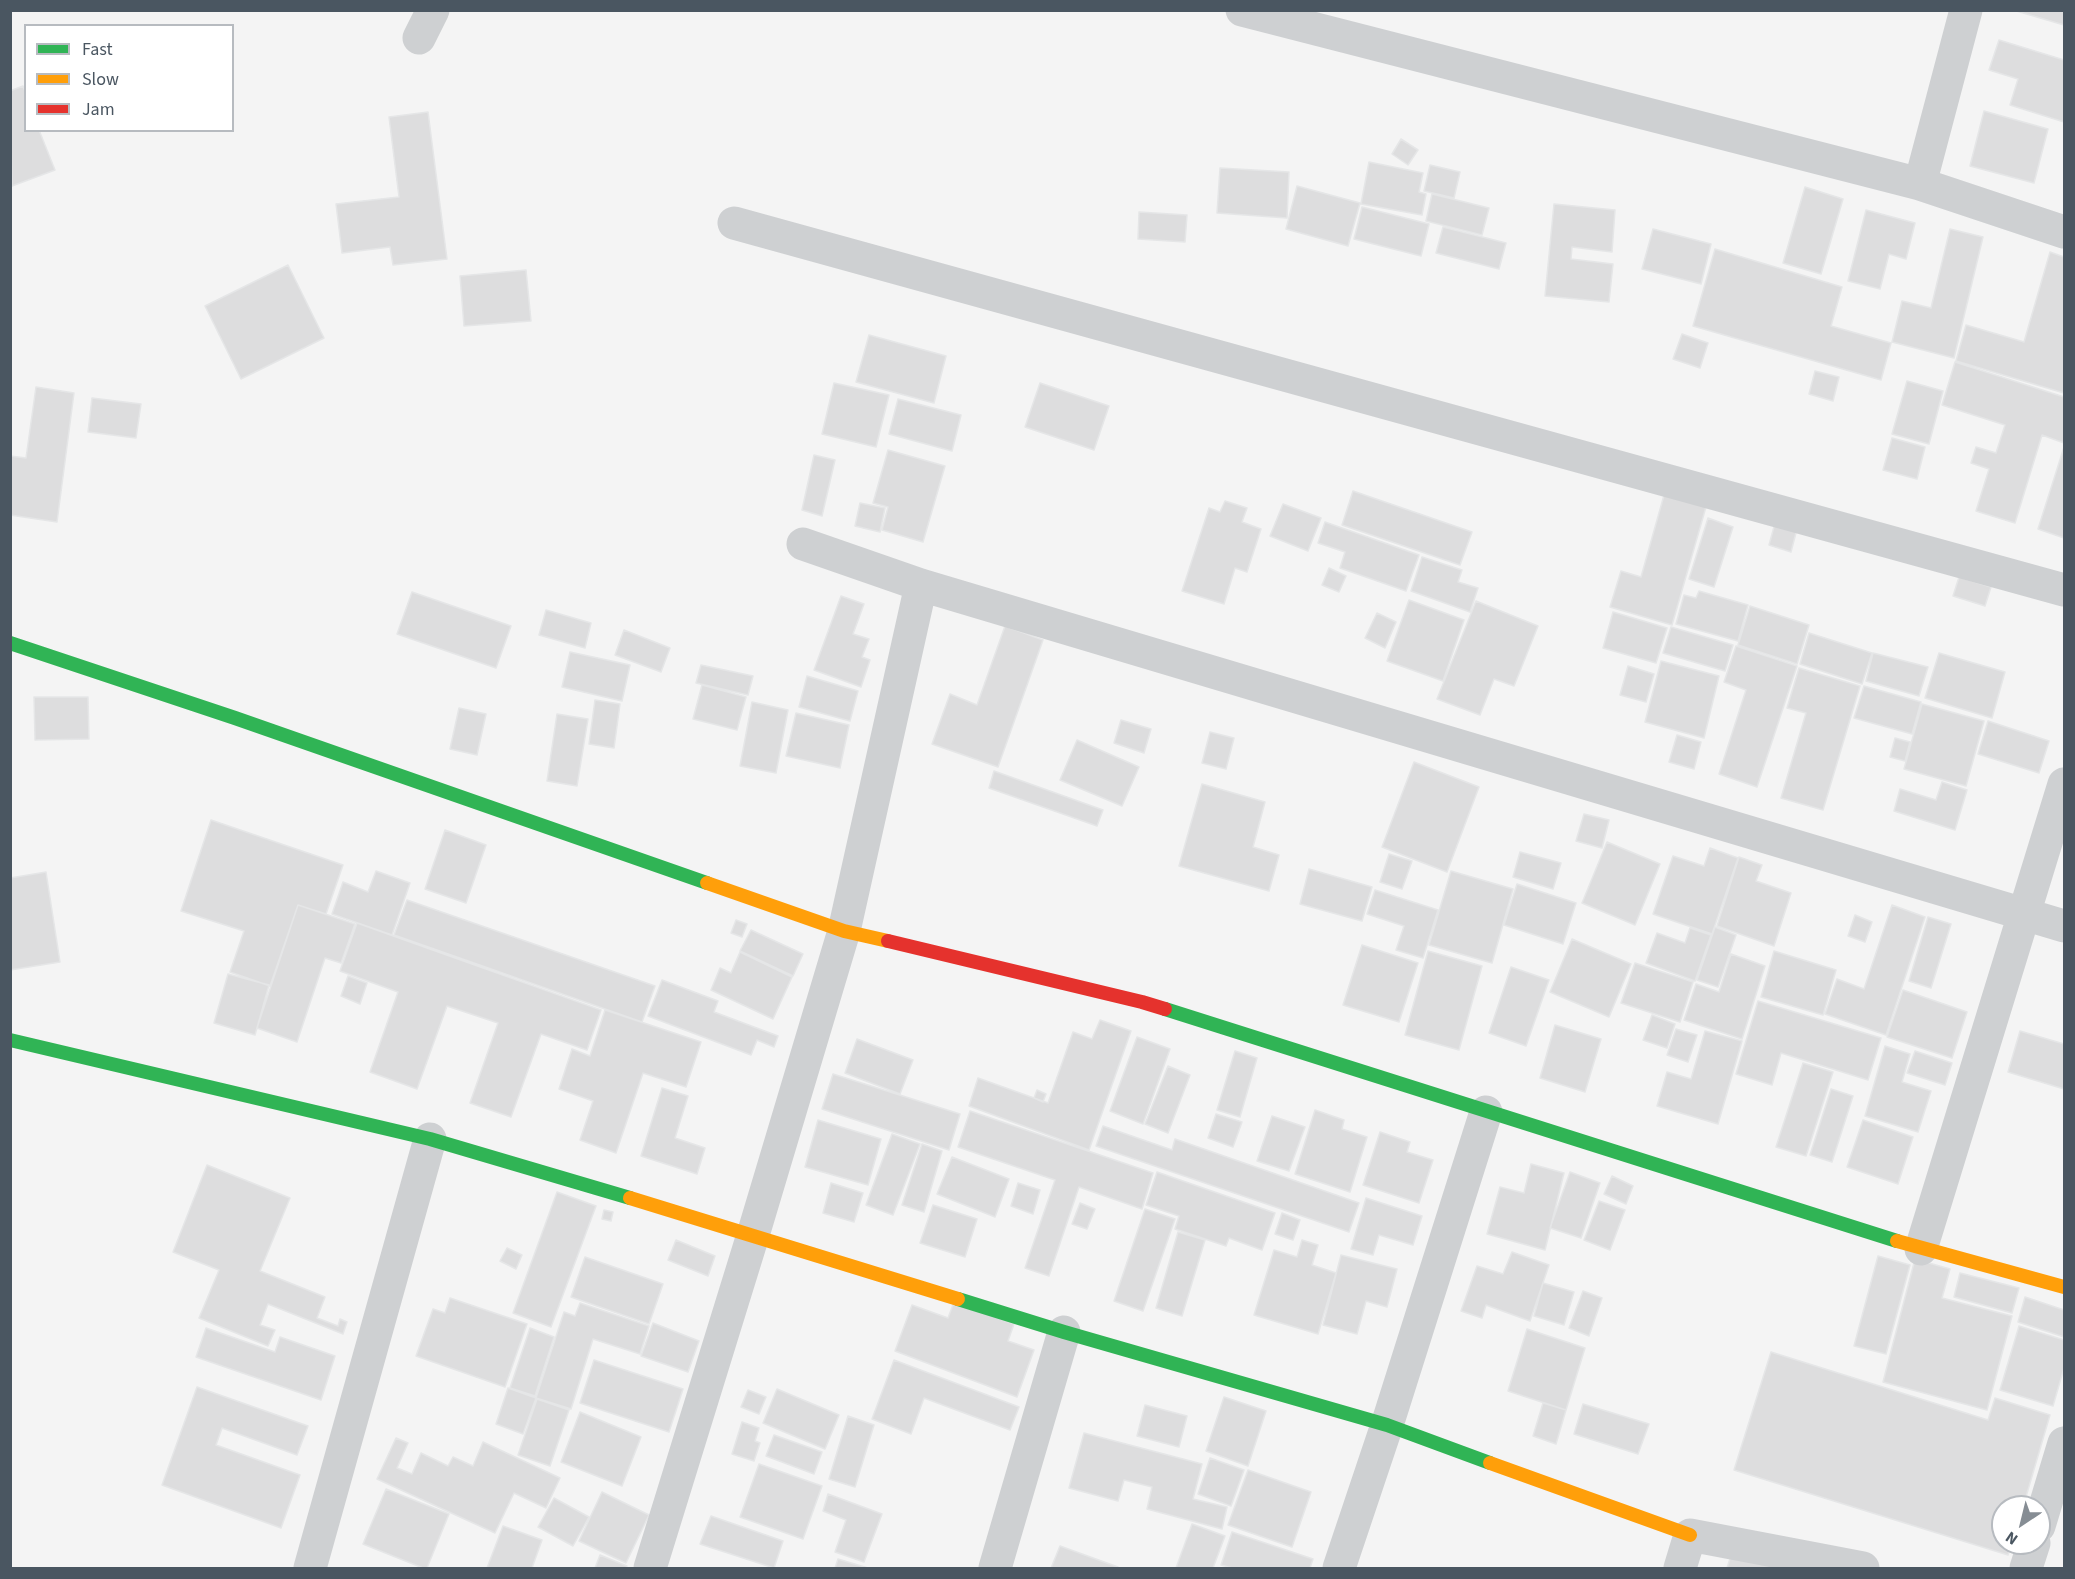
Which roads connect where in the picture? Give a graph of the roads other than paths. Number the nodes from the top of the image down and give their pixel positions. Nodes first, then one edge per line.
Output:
1 (1242, 10) edge
2 (1966, 10) edge
3 (1920, 184) junction
4 (734, 224) dead end
5 (2064, 232) edge
6 (803, 544) dead end
7 (921, 585) junction
8 (2064, 590) edge
9 (10, 644) edge
10 (2064, 784) edge
11 (2023, 913) junction
12 (2064, 926) edge
13 (844, 931) junction
14 (10, 1040) edge
15 (1486, 1112) junction
16 (430, 1139) junction
17 (753, 1235) junction
18 (1921, 1249) junction
19 (2064, 1287) edge
20 (1064, 1332) junction
21 (1387, 1425) junction
22 (2064, 1443) edge
23 (2048, 1495) edge
24 (1690, 1535) junction
25 (310, 1569) edge
26 (650, 1569) edge
27 (995, 1569) edge
28 (1339, 1569) edge
29 (1680, 1569) edge
30 (1863, 1569) edge

1 - 3 street
2 - 3 street
3 - 5 street
4 - 8 street
6 - 7 street
7 - 11 street
7 - 13 street
9 - 13 street
10 - 11 street
11 - 12 street
11 - 18 street
13 - 15 street
13 - 17 street
14 - 16 street
15 - 18 street
15 - 21 street
16 - 17 street
16 - 25 street
17 - 20 street
17 - 26 street
18 - 19 street
20 - 21 street
20 - 27 street
21 - 24 street
21 - 28 street
22 - 23 street
24 - 29 street
24 - 30 street

